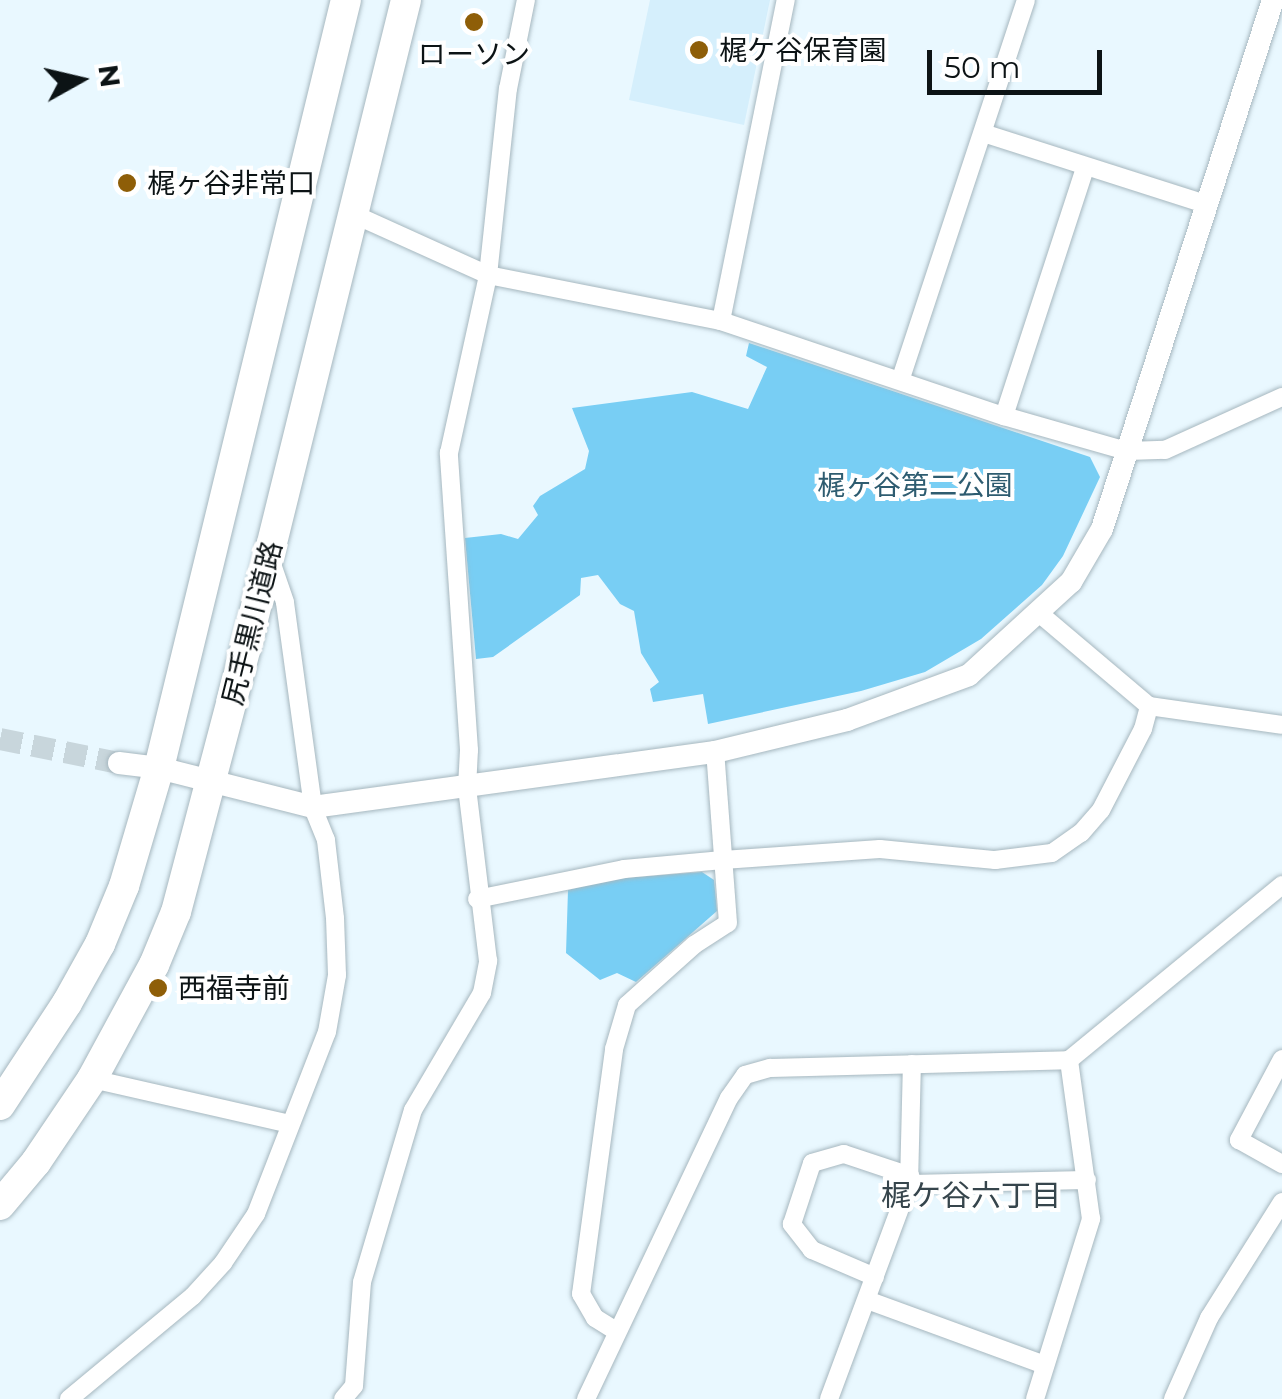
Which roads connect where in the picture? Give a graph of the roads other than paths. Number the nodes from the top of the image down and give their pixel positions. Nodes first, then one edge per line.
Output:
1 (346, 0) edge
2 (406, 0) edge
3 (526, 0) edge
4 (786, 0) edge
5 (1026, 0) edge
6 (1273, 0) edge
7 (983, 133) junction
8 (1085, 168) junction
9 (1206, 204) junction
10 (353, 214) junction
11 (488, 275) junction
12 (721, 321) junction
13 (901, 378) junction
14 (1282, 397) edge
15 (1004, 416) junction
16 (1127, 451) junction
17 (269, 556) junction
18 (1040, 614) junction
19 (1149, 706) junction
20 (1282, 725) edge
21 (714, 752) junction
22 (119, 763) tunnel mouth
23 (160, 768) junction
24 (212, 782) junction
25 (467, 788) junction
26 (313, 807) junction
27 (723, 860) junction
28 (1282, 886) edge
29 (478, 899) junction
30 (1282, 1059) edge
31 (1069, 1060) junction
32 (912, 1064) junction
33 (92, 1079) junction
34 (0, 1105) edge
35 (290, 1124) junction
36 (1282, 1164) edge
37 (910, 1180) junction
38 (1087, 1180) junction
39 (1282, 1202) edge
40 (0, 1205) edge
41 (875, 1277) junction
42 (867, 1300) junction
43 (616, 1332) junction
44 (1045, 1366) junction
45 (73, 1398) edge
46 (343, 1399) edge
47 (586, 1399) edge
48 (830, 1399) edge
49 (1035, 1399) edge
50 (1173, 1399) edge

1 - 23 main road, 尻手黒川道路
2 - 10 main road, 尻手黒川道路
3 - 11 street
4 - 12 street
5 - 7 street
6 - 9 street
7 - 8 street
7 - 13 street
8 - 9 street
8 - 15 street
9 - 16 street
10 - 11 street
10 - 17 main road, 尻手黒川道路
11 - 12 street
11 - 25 street
12 - 13 street
13 - 15 street
14 - 16 street
15 - 16 street
16 - 18 street
17 - 24 main road, 尻手黒川道路
17 - 26 street
18 - 19 street
18 - 21 street
19 - 20 street
19 - 27 street
21 - 25 street
21 - 27 street
22 - 23 street
23 - 24 street
23 - 34 main road, 尻手黒川道路
24 - 26 street
24 - 33 main road, 尻手黒川道路
25 - 26 street
25 - 29 street
26 - 35 street
27 - 29 street
27 - 43 street
28 - 31 street
29 - 46 street
30 - 36 street
31 - 32 street
31 - 38 street
32 - 37 street
32 - 43 street
33 - 35 street
33 - 40 main road, 尻手黒川道路
35 - 45 street
37 - 38 street
37 - 41 street
37 - 41 street
38 - 44 street
39 - 50 street
41 - 42 street
42 - 44 street
42 - 48 street
43 - 47 street
44 - 49 street

